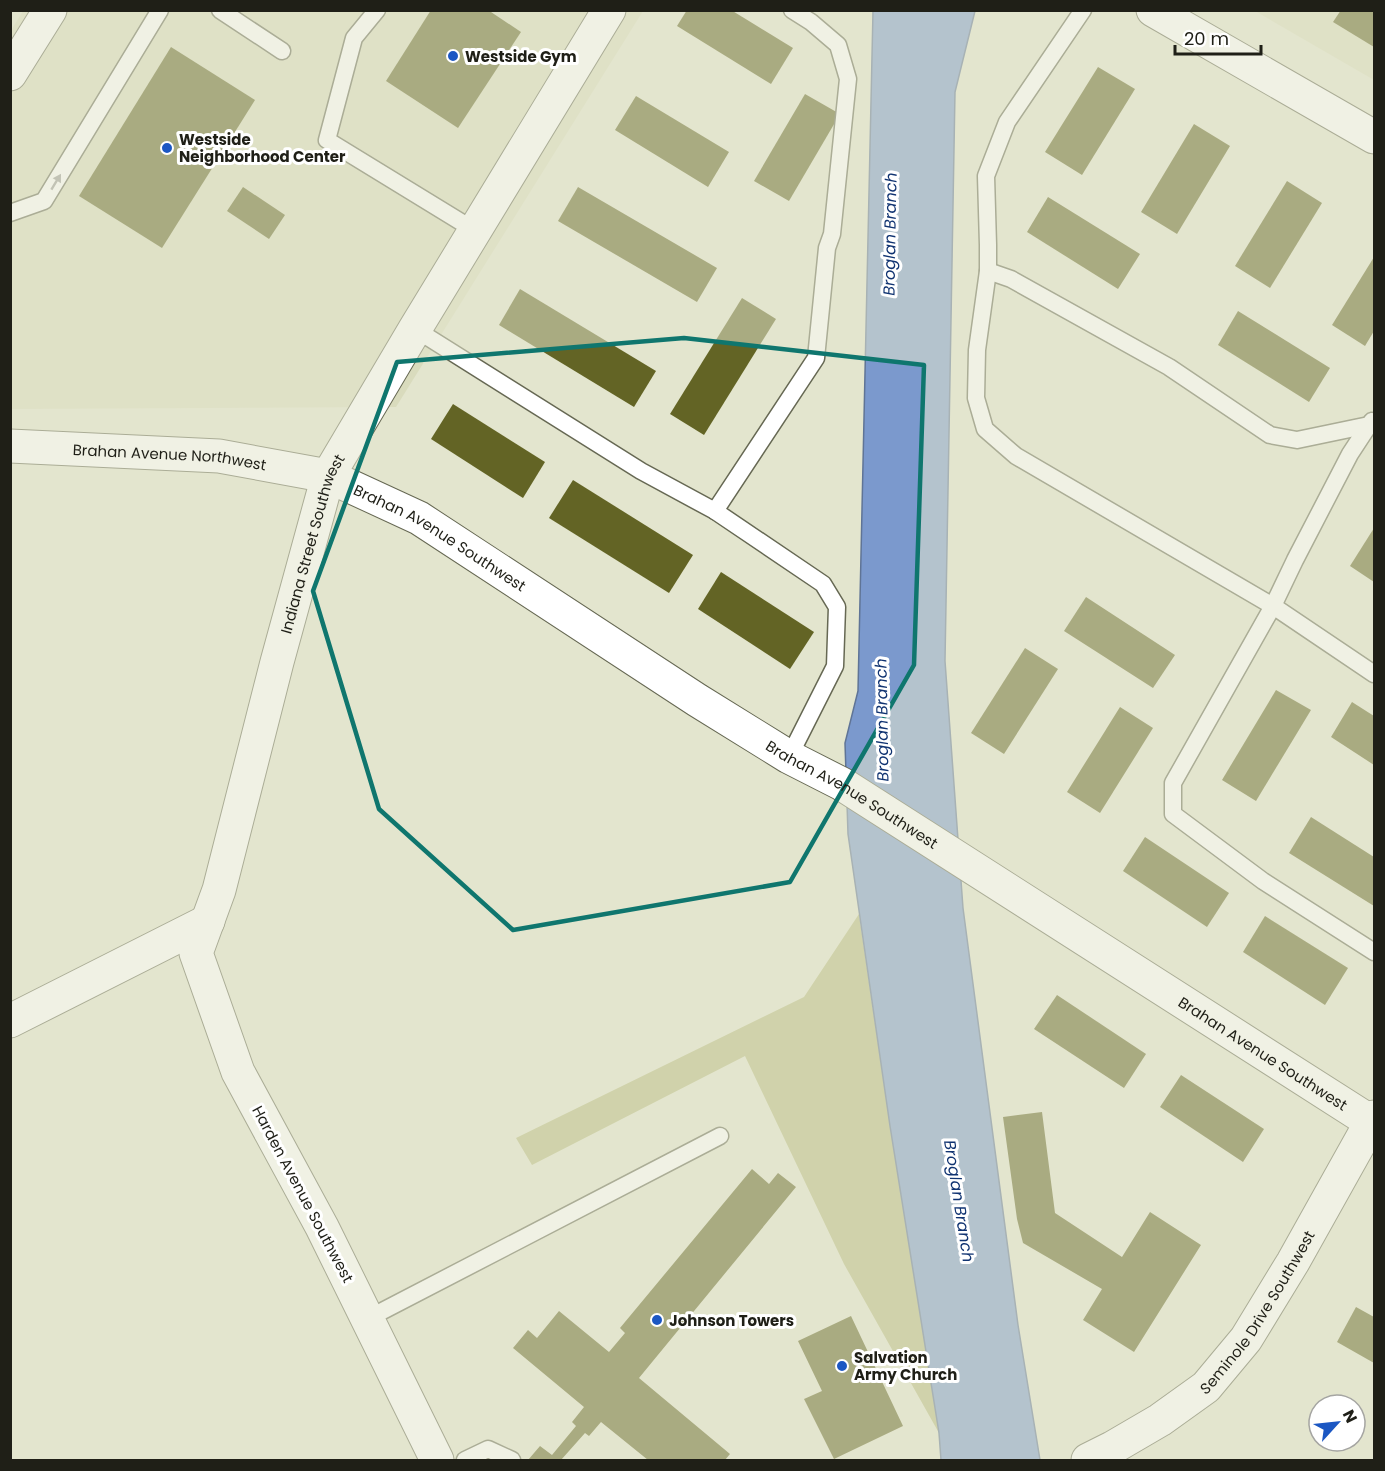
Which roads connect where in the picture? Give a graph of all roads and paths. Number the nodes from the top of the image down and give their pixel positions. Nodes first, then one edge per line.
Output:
1 (50, 10) edge
2 (160, 10) edge
3 (220, 10) edge
4 (377, 10) edge
5 (609, 10) edge
6 (792, 10) edge
7 (1083, 10) edge
8 (1153, 10) edge
9 (282, 51) dead end
10 (10, 74) edge
11 (1374, 137) edge
12 (10, 213) edge
13 (474, 230) junction
14 (988, 272) junction
15 (415, 329) junction
16 (1372, 422) edge
17 (10, 446) edge
18 (328, 476) junction
19 (715, 511) junction
20 (1273, 606) junction
21 (1374, 674) edge
22 (789, 757) junction
23 (208, 921) junction
24 (1374, 952) edge
25 (10, 1021) edge
26 (1373, 1119) edge
27 (720, 1136) dead end
28 (367, 1319) junction
29 (1106, 1456) edge
30 (437, 1461) edge
31 (465, 1461) edge
32 (512, 1461) edge

1 - 10 street
12 -> 2 lane
3 - 9 lane
4 - 13 lane
5 - 13 street, Indiana Street Southwest
6 - 19 lane
7 - 14 lane
8 - 11 street
13 - 15 street, Indiana Street Southwest
14 - 16 lane
14 - 20 lane
15 - 18 street, Indiana Street Southwest
15 - 19 lane
16 - 20 lane
17 - 18 street, Brahan Avenue Northwest
18 - 22 street, Brahan Avenue Southwest
18 - 23 street, Indiana Street Southwest
19 - 22 lane
20 - 21 lane
20 - 24 lane
22 - 26 street, Brahan Avenue Southwest
23 - 25 street
23 - 28 street, Harden Avenue Southwest
26 - 29 street, Seminole Drive Southwest
27 - 28 lane
28 - 30 street, Harden Avenue Southwest
31 - 32 lane

